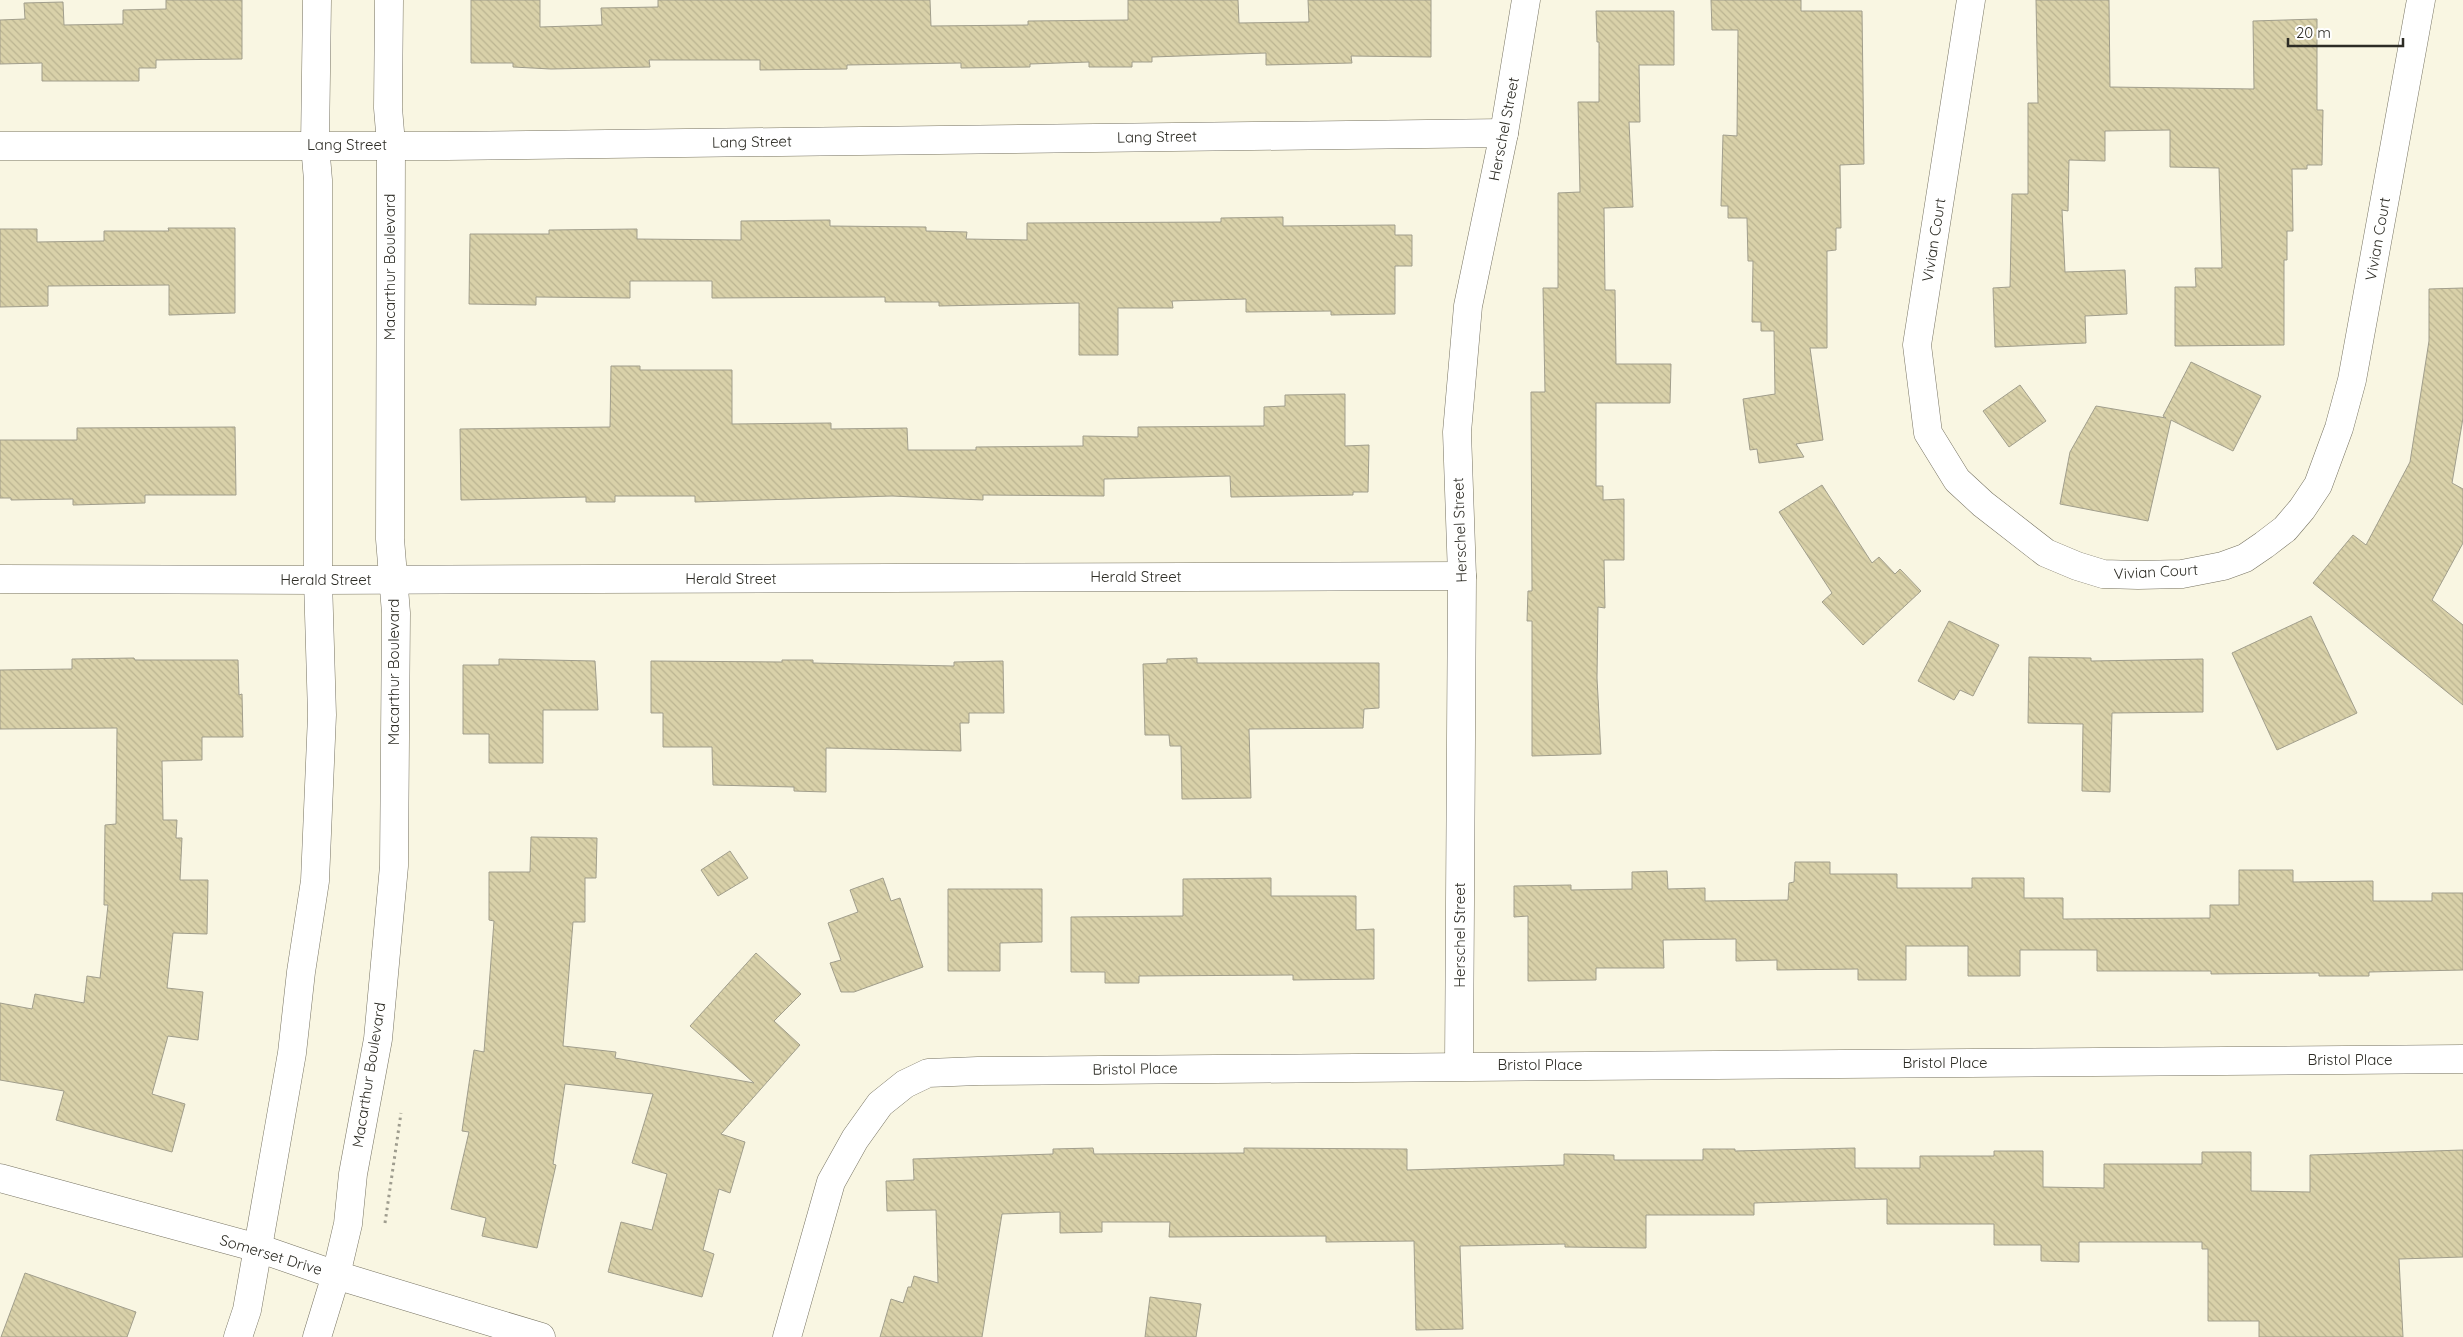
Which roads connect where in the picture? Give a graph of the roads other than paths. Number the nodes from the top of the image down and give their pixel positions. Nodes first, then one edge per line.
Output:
1 (317, 0) edge
2 (389, 0) edge
3 (1526, 0) edge
4 (1971, 0) edge
5 (2421, 0) edge
6 (1504, 133) junction
7 (391, 144) junction
8 (315, 145) junction
9 (0, 146) edge
10 (1462, 576) junction
11 (0, 579) edge
12 (393, 579) junction
13 (318, 580) junction
14 (2463, 1059) edge
15 (1459, 1066) junction
16 (0, 1178) edge
17 (258, 1248) junction
18 (336, 1275) junction
19 (238, 1337) edge
20 (317, 1337) edge
21 (541, 1337) edge
22 (787, 1337) edge

1 - 8 street
2 - 7 street, Macarthur Boulevard
3 - 6 street, Herschel Street
4 - 5 street, Vivian Court
6 - 7 street, Lang Street
6 - 10 street, Herschel Street
7 - 8 street, Lang Street
7 - 12 street, Macarthur Boulevard
8 - 9 street, Lang Street
8 - 13 street
10 - 12 street, Herald Street
10 - 15 street, Herschel Street
11 - 13 street, Herald Street
12 - 13 street, Herald Street
12 - 18 street, Macarthur Boulevard
13 - 17 street
14 - 15 street, Bristol Place
15 - 22 street, Bristol Place
16 - 17 street, Somerset Drive
17 - 18 street, Somerset Drive
17 - 19 street
18 - 20 street, Macarthur Boulevard
18 - 21 street, Somerset Drive

